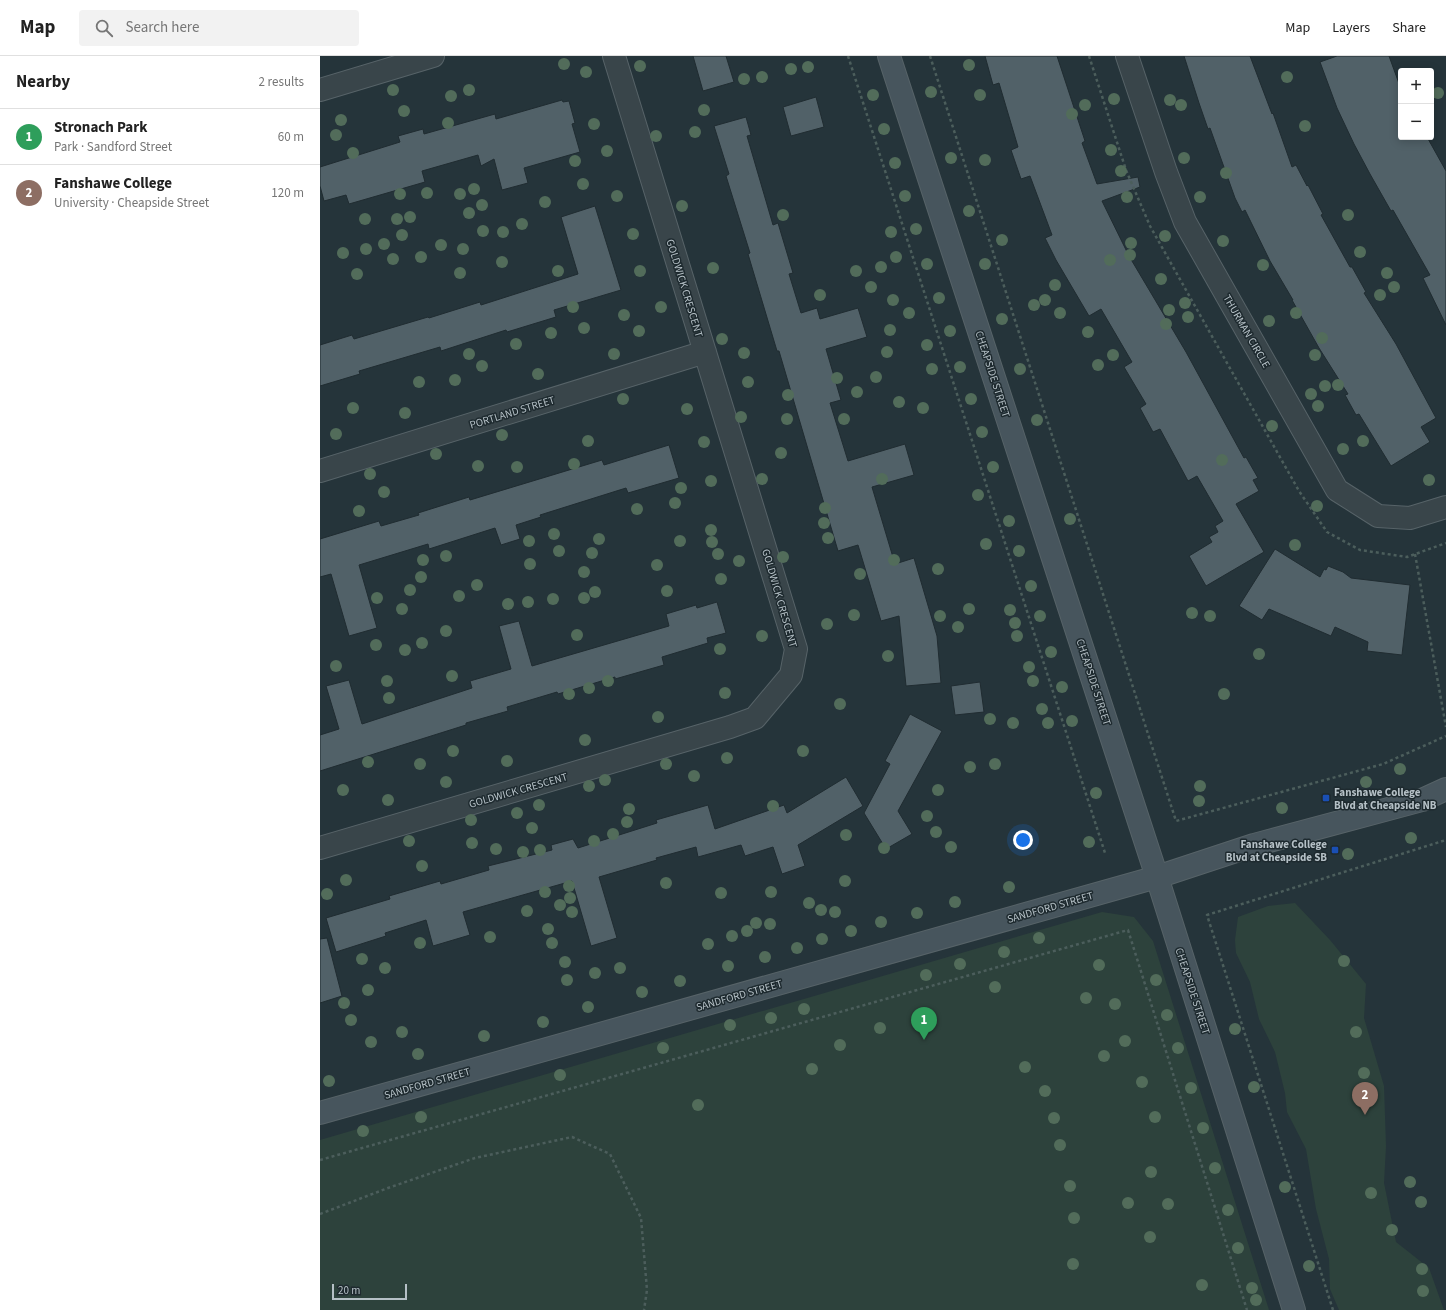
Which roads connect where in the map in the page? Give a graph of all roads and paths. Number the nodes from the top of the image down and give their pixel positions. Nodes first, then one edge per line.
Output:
1 (433, 56) edge
2 (614, 56) edge
3 (848, 56) edge
4 (890, 56) edge
5 (930, 56) edge
6 (1127, 56) edge
7 (320, 90) edge
8 (705, 352) junction
9 (320, 471) edge
10 (1446, 507) edge
11 (1414, 554) dead end
12 (1446, 727) edge
13 (1446, 736) edge
14 (1446, 789) edge
15 (1446, 840) edge
16 (320, 848) edge
17 (1105, 853) dead end
18 (1157, 877) junction
19 (320, 1113) edge
20 (320, 1160) edge
21 (320, 1214) edge
22 (644, 1310) edge
23 (1247, 1310) edge
24 (1294, 1310) edge
25 (1333, 1310) edge

1 - 7 street
2 - 8 street, GOLDWICK CRESCENT
3 - 17 path
4 - 18 street, CHEAPSIDE STREET
5 - 13 path
6 - 10 street, THURMAN CIRCLE
8 - 9 street, PORTLAND STREET
8 - 16 street, GOLDWICK CRESCENT
11 - 12 path
14 - 18 street, SANDFORD STREET
15 - 25 path
18 - 19 street, SANDFORD STREET
18 - 24 street, CHEAPSIDE STREET
20 - 23 path
21 - 22 path

